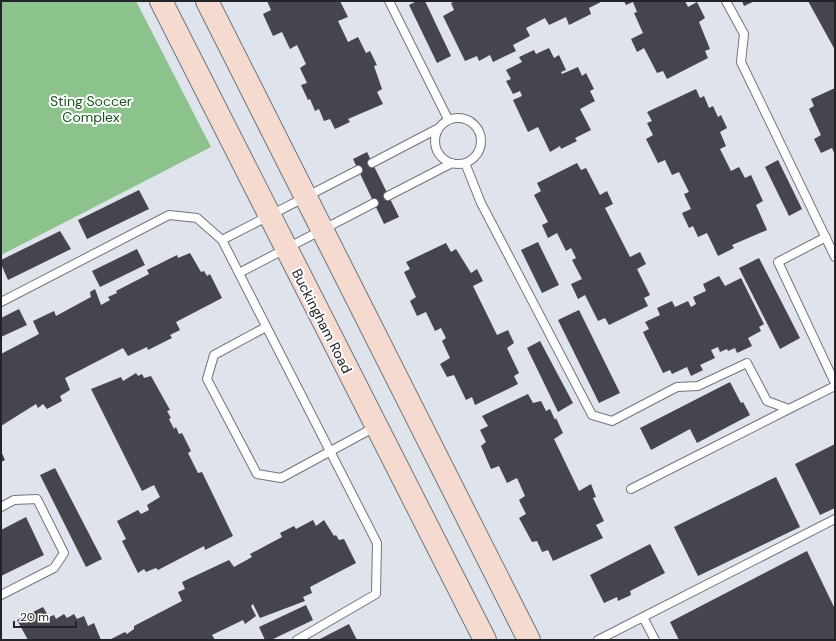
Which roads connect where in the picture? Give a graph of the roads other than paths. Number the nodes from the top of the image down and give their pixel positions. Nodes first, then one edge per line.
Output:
1 (161, 1) edge
2 (207, 1) edge
3 (389, 1) edge
4 (726, 1) edge
5 (448, 119) junction
6 (437, 130) junction
7 (372, 163) dead end
8 (452, 163) junction
9 (465, 163) junction
10 (358, 170) dead end
11 (388, 196) dead end
12 (305, 197) junction
13 (374, 203) dead end
14 (269, 216) junction
15 (322, 230) junction
16 (826, 237) junction
17 (222, 240) junction
18 (285, 249) junction
19 (835, 256) edge
20 (239, 273) junction
21 (1, 302) edge
22 (266, 327) junction
23 (835, 385) edge
24 (788, 409) junction
25 (376, 427) junction
26 (329, 452) junction
27 (631, 489) dead end
28 (1, 507) edge
29 (835, 519) edge
30 (1, 595) edge
31 (643, 617) junction
32 (297, 640) edge
33 (484, 640) edge
34 (529, 640) edge
35 (598, 640) edge
36 (655, 640) edge

1 - 14 street, Buckingham Road
2 - 12 street
3 - 5 lane
4 - 16 lane
5 - 6 lane
5 - 9 lane
6 - 7 lane
6 - 8 lane
8 - 9 lane
8 - 11 lane
9 - 24 lane
10 - 12 lane
12 - 14 lane
12 - 15 street
13 - 15 lane
14 - 17 lane
14 - 18 street, Buckingham Road
15 - 18 lane
15 - 34 street
16 - 19 lane
16 - 23 lane
17 - 20 lane
17 - 21 lane
18 - 20 lane
18 - 25 street, Buckingham Road
20 - 22 lane
22 - 26 lane
22 - 26 lane
23 - 24 lane
24 - 27 lane
25 - 26 lane
25 - 33 street, Buckingham Road
26 - 32 lane
28 - 30 lane
29 - 31 lane
31 - 35 lane
31 - 36 lane

